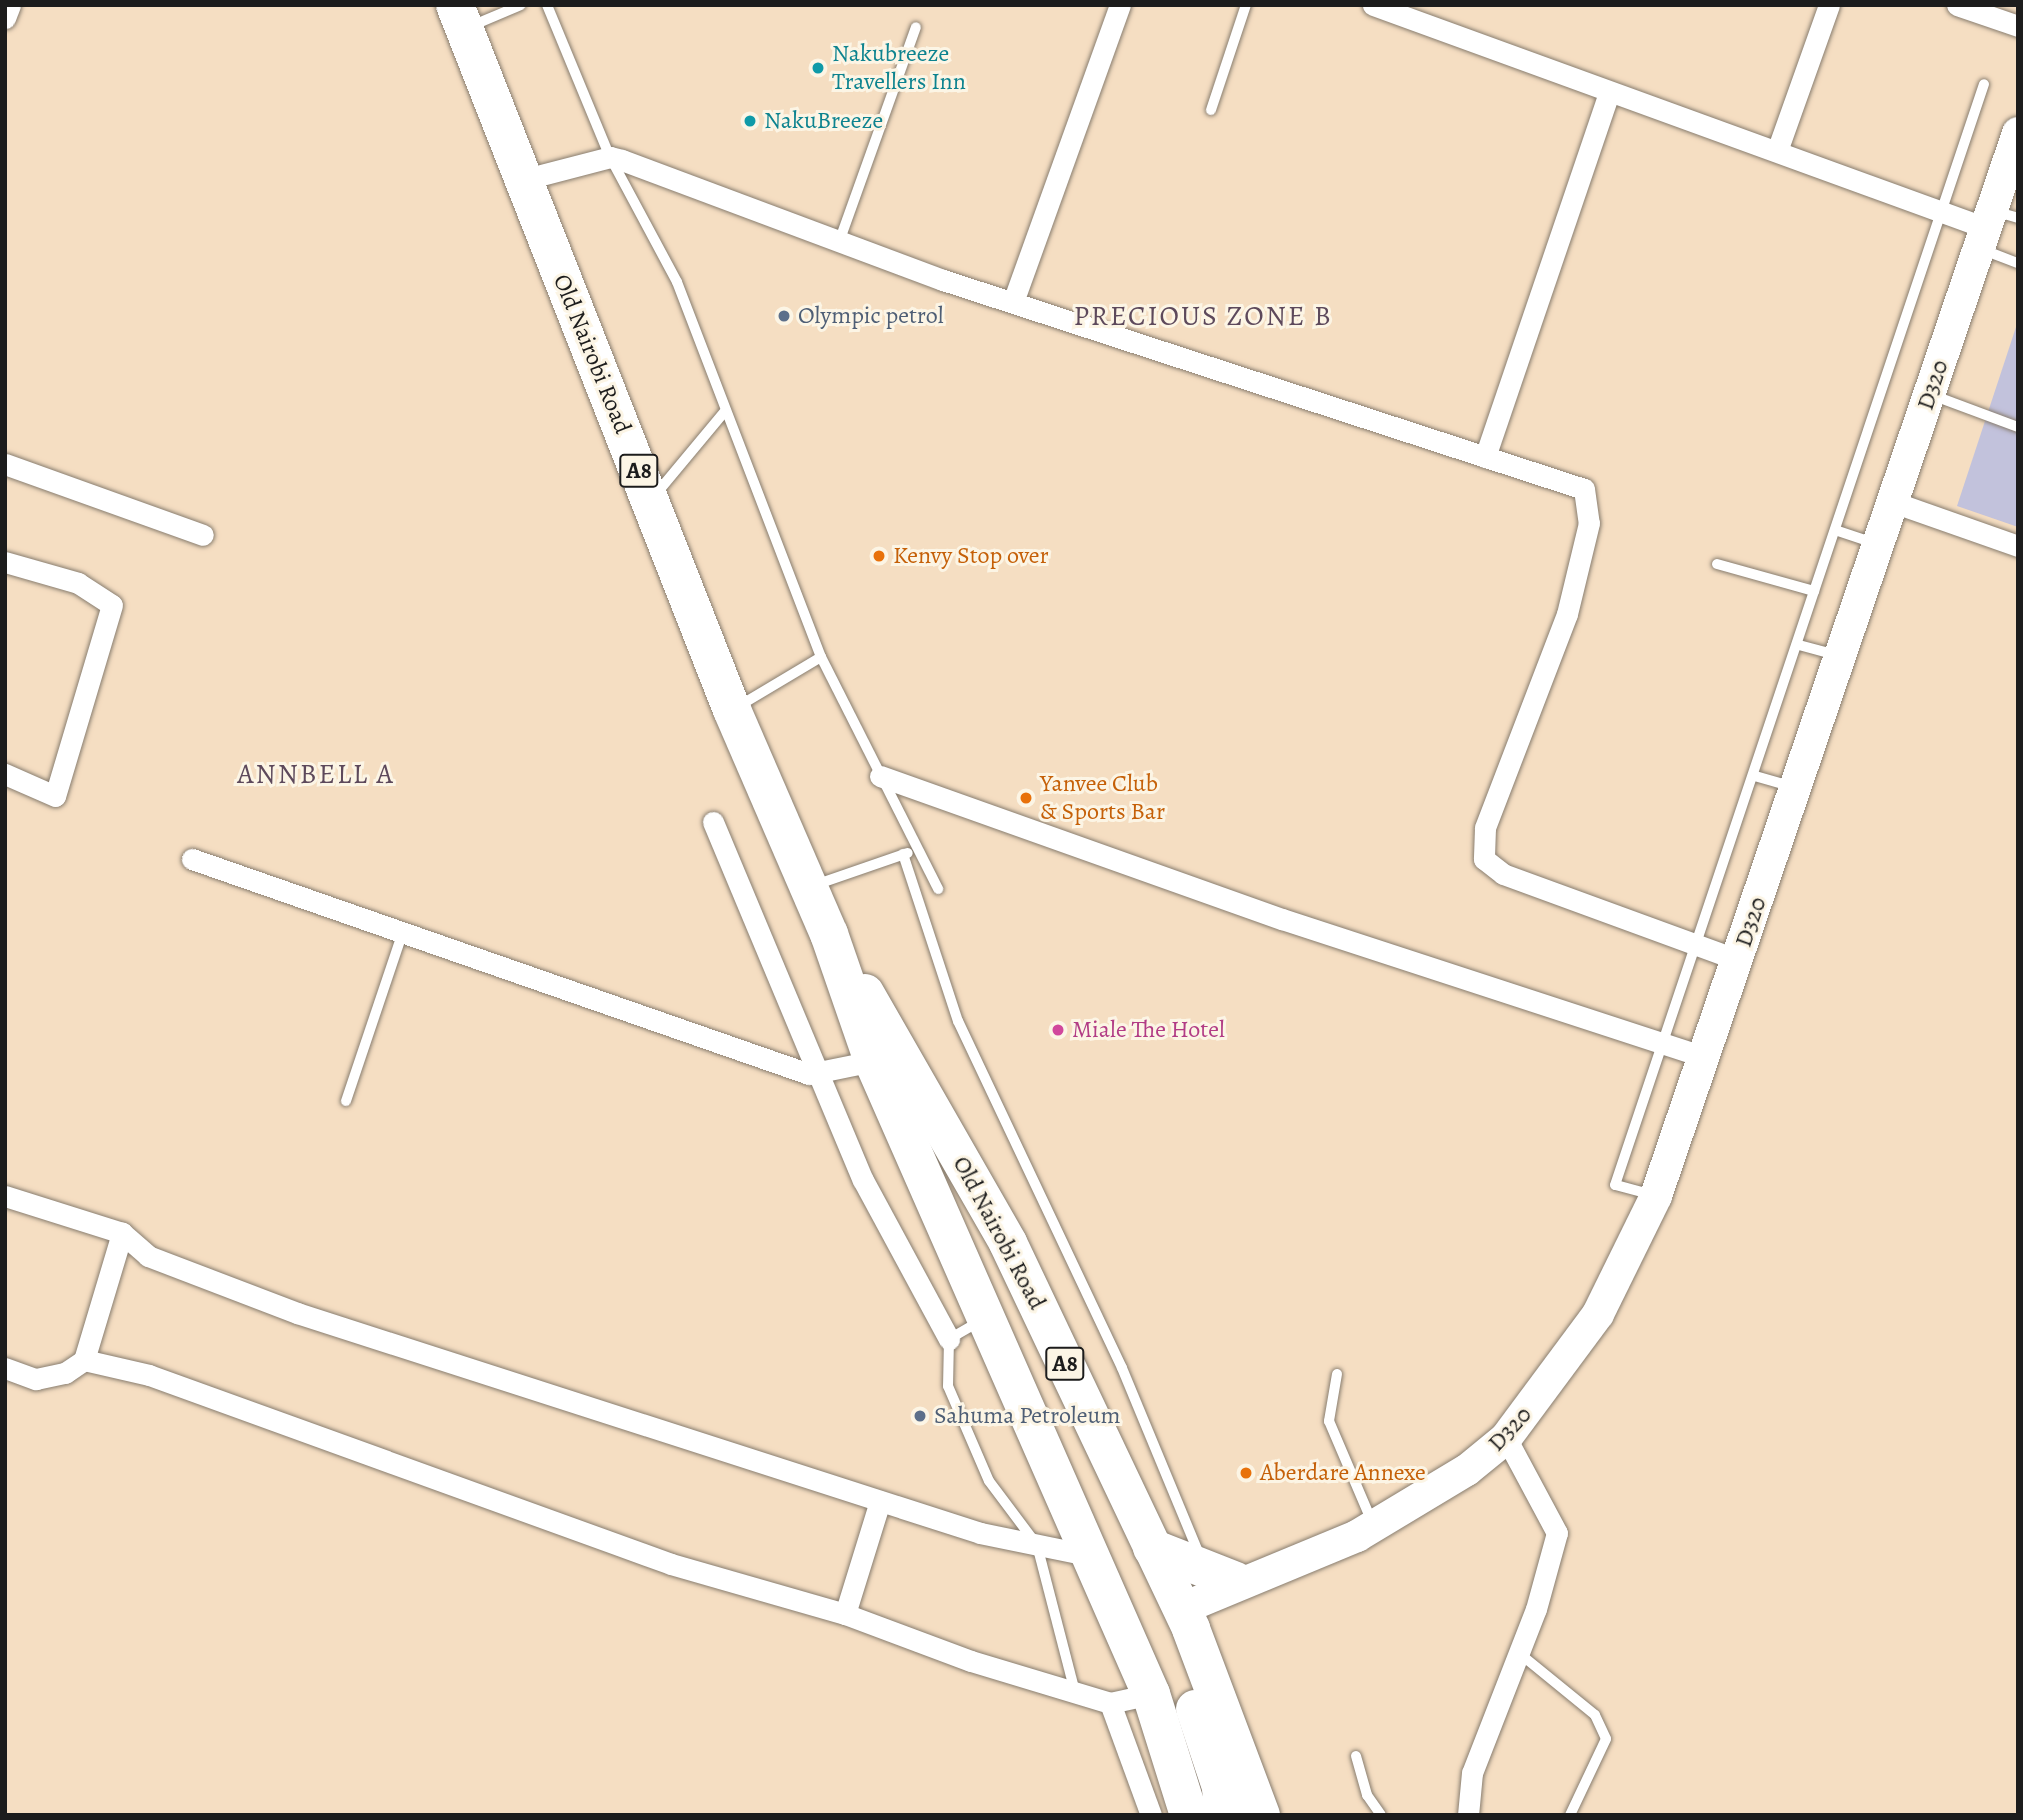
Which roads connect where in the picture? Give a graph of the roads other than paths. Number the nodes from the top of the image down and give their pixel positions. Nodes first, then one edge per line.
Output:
1 (10, 5) edge
2 (521, 5) edge
3 (547, 5) edge
4 (1120, 5) edge
5 (1246, 5) edge
6 (1373, 5) edge
7 (1829, 5) edge
8 (1957, 5) edge
9 (1405, 11) edge
10 (460, 17) edge
11 (5, 18) edge
12 (2018, 26) edge
13 (916, 27) dead end
14 (1984, 84) dead end
15 (1609, 93) junction
16 (1211, 110) dead end
17 (2018, 133) edge
18 (1777, 151) junction
19 (610, 157) junction
20 (522, 180) junction
21 (1944, 211) junction
22 (1994, 226) edge
23 (839, 242) junction
24 (2018, 263) edge
25 (1013, 302) junction
26 (1930, 394) junction
27 (726, 410) junction
28 (2018, 426) edge
29 (1485, 457) junction
30 (5, 464) edge
31 (651, 501) junction
32 (1893, 502) junction
33 (1835, 530) junction
34 (203, 535) dead end
35 (1877, 544) junction
36 (2018, 546) edge
37 (5, 562) edge
38 (1717, 565) dead end
39 (1814, 591) junction
40 (1799, 645) junction
41 (1836, 655) junction
42 (821, 657) junction
43 (732, 709) junction
44 (5, 774) edge
45 (880, 776) junction
46 (1755, 776) junction
47 (1795, 787) junction
48 (713, 822) dead end
49 (918, 850) junction
50 (903, 854) junction
51 (192, 859) dead end
52 (809, 887) junction
53 (938, 889) dead end
54 (404, 929) junction
55 (829, 934) junction
56 (1696, 944) junction
57 (1738, 960) junction
58 (1660, 1044) junction
59 (1702, 1056) junction
60 (873, 1061) junction
61 (816, 1073) junction
62 (346, 1101) dead end
63 (5, 1196) edge
64 (1656, 1196) junction
65 (122, 1233) junction
66 (962, 1256) junction
67 (988, 1316) junction
68 (949, 1339) junction
69 (84, 1360) junction
70 (5, 1368) edge
71 (1337, 1374) dead end
72 (1506, 1438) junction
73 (880, 1501) junction
74 (1375, 1527) junction
75 (1037, 1545) junction
76 (1152, 1548) junction
77 (1092, 1556) junction
78 (1285, 1567) junction
79 (1222, 1578) junction
80 (845, 1614) junction
81 (1181, 1621) junction
82 (1519, 1653) junction
83 (1075, 1692) junction
84 (1151, 1694) junction
85 (1110, 1703) junction
86 (1356, 1756) dead end
87 (1151, 1815) edge
88 (1189, 1815) edge
89 (1223, 1815) edge
90 (1261, 1815) edge
91 (1381, 1815) edge
92 (1468, 1815) edge
93 (1570, 1815) edge

1 - 11 street
2 - 10 lane
3 - 19 lane
4 - 25 street
5 - 16 lane
6 - 9 street
7 - 18 street
8 - 12 street
9 - 15 street
10 - 20 highway, Old Nairobi Road / A8
13 - 23 lane
14 - 21 lane
15 - 18 street
15 - 29 street
17 - 22 street, D320 / D320
18 - 21 street
19 - 20 street
19 - 23 street
19 - 27 lane
20 - 31 highway, Old Nairobi Road / A8
21 - 22 street
21 - 33 lane
22 - 24 lane
22 - 26 street, D320 / D320
23 - 25 street
25 - 29 street
26 - 28 lane
26 - 32 street, D320 / D320
27 - 31 lane
27 - 42 lane
29 - 56 street
30 - 34 street
31 - 43 highway, Old Nairobi Road / A8
32 - 35 street, D320 / D320
32 - 36 street
33 - 35 lane
33 - 39 lane
35 - 41 street, D320 / D320
37 - 44 street
38 - 39 lane
39 - 40 lane
40 - 41 lane
40 - 46 lane
41 - 47 street, D320 / D320
42 - 43 lane
42 - 45 lane
43 - 52 highway, Old Nairobi Road / A8
45 - 49 lane
45 - 58 street
46 - 47 lane
46 - 56 lane
47 - 57 street, D320 / D320
48 - 61 street
49 - 50 lane
49 - 53 lane
50 - 52 lane
50 - 79 lane
51 - 54 street
52 - 55 highway, Old Nairobi Road / A8
54 - 61 street
54 - 62 lane
55 - 60 highway, Old Nairobi Road / A8
55 - 76 highway, Old Nairobi Road / A8
56 - 57 street
56 - 58 lane
57 - 59 street, D320 / D320
58 - 59 street
58 - 64 lane
59 - 64 street, D320 / D320
60 - 61 street
60 - 66 highway, Old Nairobi Road / A8
61 - 68 street
63 - 65 street
64 - 72 street, D320 / D320
65 - 69 street
65 - 73 street
66 - 67 highway, Old Nairobi Road / A8
66 - 81 highway
67 - 68 lane
67 - 77 highway, Old Nairobi Road / A8
68 - 75 lane
69 - 70 street
69 - 80 street
71 - 74 lane
72 - 74 street, D320 / D320
72 - 82 street
73 - 75 street
73 - 80 street
74 - 78 street, D320 / D320
75 - 77 street
75 - 83 lane
76 - 79 highway
76 - 81 highway, Old Nairobi Road / A8
77 - 84 highway, Old Nairobi Road / A8
78 - 79 street, D320
78 - 81 street, D320
79 - 81 street, D320
80 - 83 street
81 - 89 highway
81 - 90 highway, Old Nairobi Road / A8
82 - 92 street
82 - 93 lane
83 - 85 street
84 - 85 street
84 - 88 highway, Old Nairobi Road / A8
85 - 87 street
86 - 91 lane

